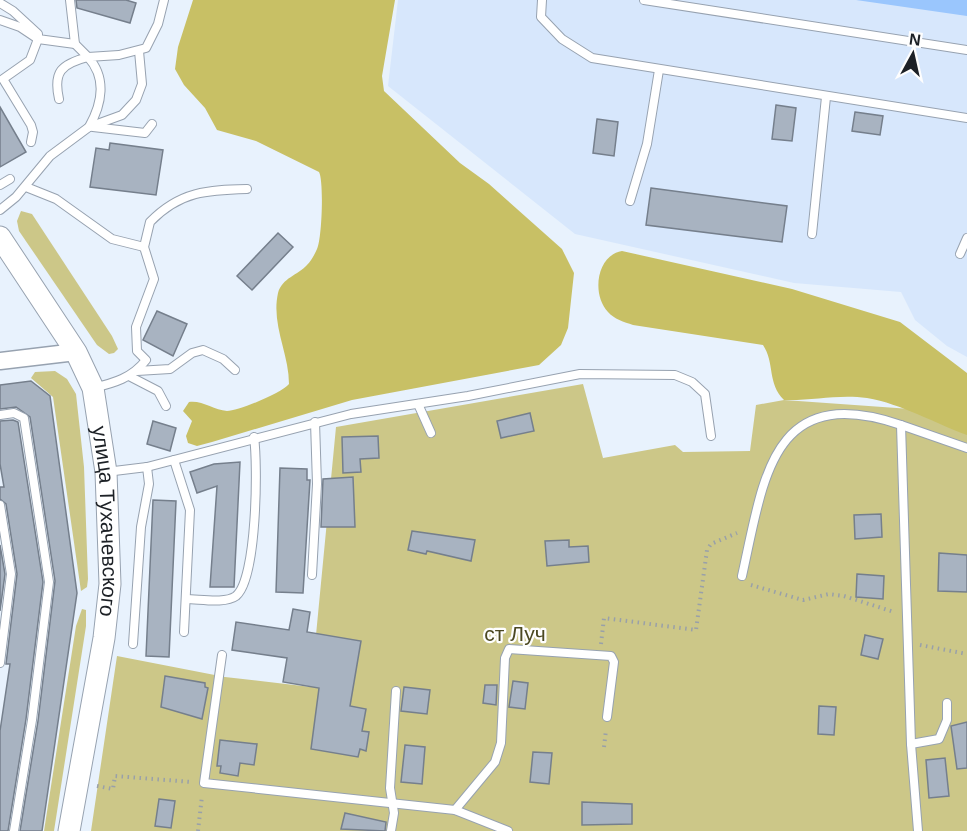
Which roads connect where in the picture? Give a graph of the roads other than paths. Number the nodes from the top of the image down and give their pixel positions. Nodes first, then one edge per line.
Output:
1 (11, 0) edge
2 (70, 0) edge
3 (164, 0) edge
4 (542, 0) edge
5 (644, 0) edge
6 (0, 3) edge
7 (13, 11) junction
8 (0, 20) edge
9 (38, 39) junction
10 (75, 44) junction
11 (967, 50) edge
12 (139, 51) junction
13 (88, 57) junction
14 (658, 70) junction
15 (1, 77) edge
16 (826, 97) junction
17 (59, 99) dead end
18 (967, 118) edge
19 (152, 124) dead end
20 (89, 127) junction
21 (32, 142) dead end
22 (10, 179) dead end
23 (0, 185) edge
24 (26, 187) junction
25 (247, 189) dead end
26 (630, 201) dead end
27 (0, 210) edge
28 (812, 234) dead end
29 (0, 237) edge
30 (967, 238) edge
31 (144, 247) junction
32 (960, 254) dead end
33 (76, 352) junction
34 (0, 361) edge
35 (235, 370) dead end
36 (133, 373) junction
37 (93, 388) junction
38 (418, 404) junction
39 (166, 405) dead end
40 (0, 415) edge
41 (315, 422) junction
42 (901, 425) junction
43 (431, 433) dead end
44 (711, 436) dead end
45 (254, 437) junction
46 (967, 448) edge
47 (174, 460) junction
48 (147, 467) junction
49 (106, 472) junction
50 (0, 505) edge
51 (312, 575) dead end
52 (742, 576) road end
53 (186, 599) junction
54 (184, 632) dead end
55 (133, 644) dead end
56 (222, 655) dead end
57 (0, 663) edge
58 (396, 690) dead end
59 (947, 703) dead end
60 (607, 717) dead end
61 (911, 744) junction
62 (394, 805) junction
63 (455, 810) junction
64 (14, 831) edge
65 (69, 831) edge
66 (391, 831) edge
67 (508, 831) edge
68 (918, 831) edge

1 - 7 lane
2 - 10 lane
3 - 12 lane
4 - 14 lane
5 - 11 lane
6 - 7 lane
7 - 9 lane
8 - 9 lane
9 - 10 lane
9 - 15 lane
10 - 13 lane
12 - 13 lane
12 - 20 lane
13 - 17 lane
13 - 20 lane
14 - 16 lane
14 - 26 lane
15 - 21 lane
16 - 18 lane
16 - 28 lane
19 - 20 lane
20 - 24 lane
22 - 23 lane
24 - 27 lane
24 - 31 lane
25 - 31 lane
29 - 33 street, улица Тухачевского
30 - 32 lane
31 - 36 lane
33 - 34 street
33 - 37 street, улица Тухачевского
35 - 36 lane
36 - 37 lane
36 - 39 lane
37 - 49 street, улица Тухачевского
38 - 41 lane
38 - 43 lane
38 - 44 lane
40 - 64 lane
41 - 45 lane
41 - 51 lane
42 - 46 lane
42 - 52 lane
42 - 61 lane
45 - 47 lane
45 - 53 lane
47 - 48 lane
47 - 53 lane
48 - 49 lane
48 - 55 lane
49 - 65 street, улица Тухачевского
50 - 57 lane
53 - 54 lane
56 - 62 lane
58 - 62 lane
59 - 61 lane
60 - 63 lane
61 - 68 lane
62 - 63 lane
62 - 66 lane
63 - 67 lane

